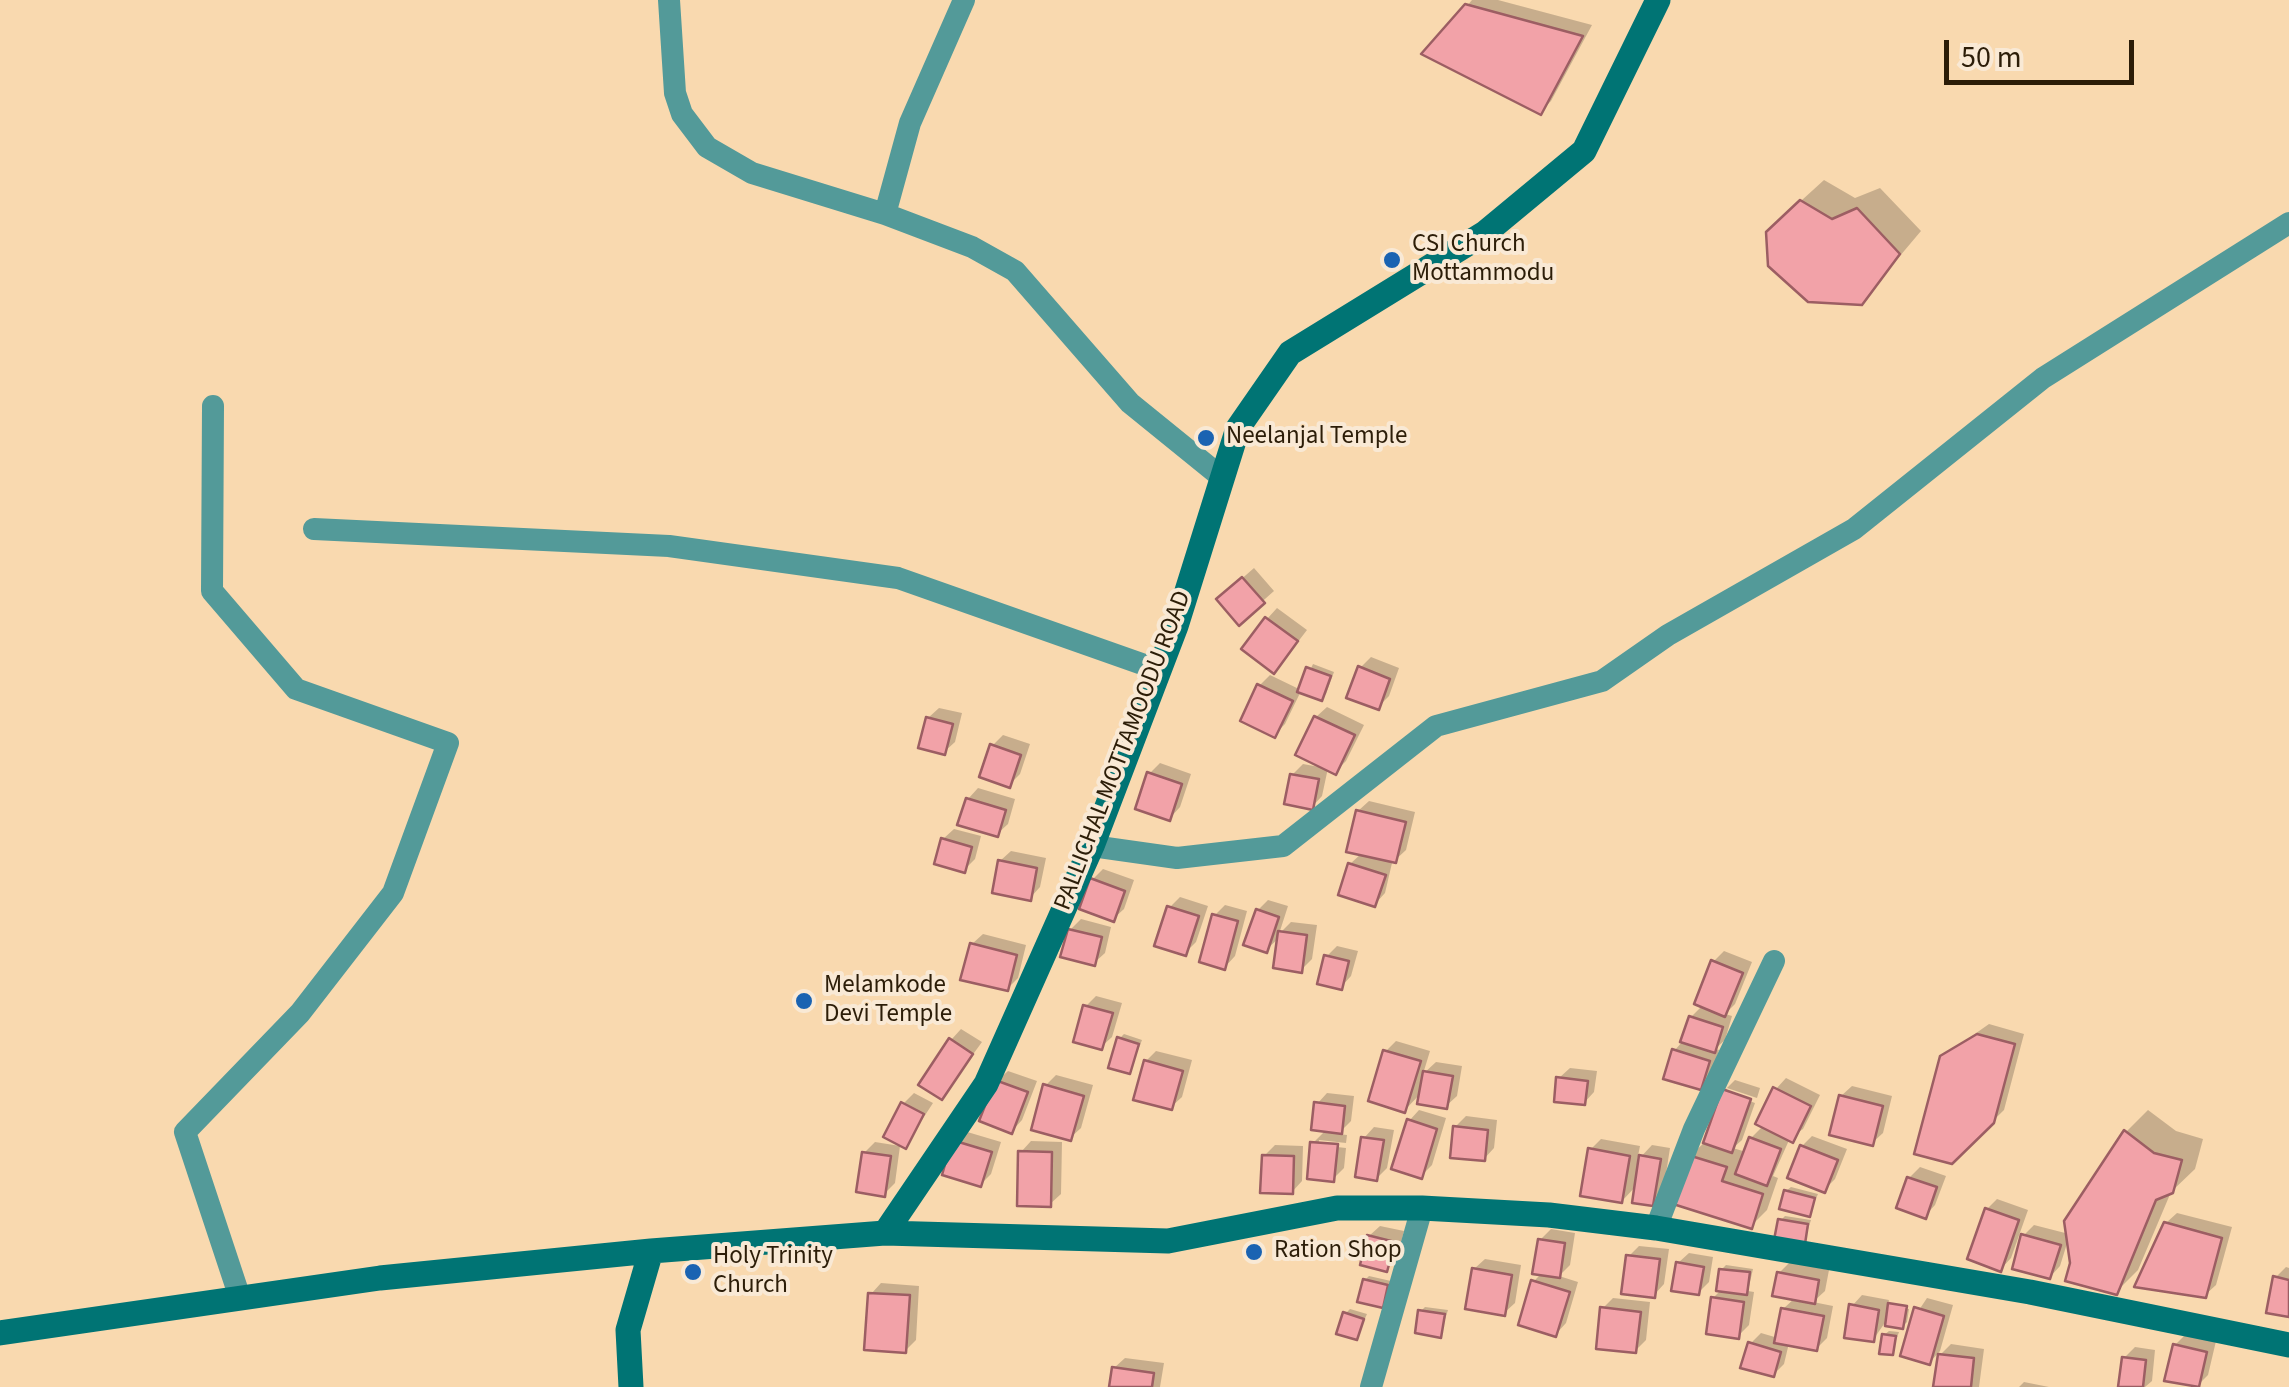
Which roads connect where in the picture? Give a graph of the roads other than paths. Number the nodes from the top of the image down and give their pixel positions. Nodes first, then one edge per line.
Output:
1 (669, 0) edge
2 (964, 0) edge
3 (1658, 0) edge
4 (885, 214) junction
5 (2289, 223) edge
6 (213, 406) dead end
7 (1220, 476) junction
8 (314, 529) dead end
9 (1159, 670) junction
10 (1092, 846) junction
11 (1774, 961) dead end
12 (1422, 1208) junction
13 (1656, 1228) junction
14 (885, 1233) junction
15 (651, 1251) junction
16 (240, 1298) junction
17 (0, 1333) edge
18 (2289, 1345) edge
19 (631, 1387) edge
20 (1371, 1387) edge

1 - 4 street
2 - 4 street
3 - 7 street, PALLICHAL MOTTAMOODU ROAD
4 - 7 street
5 - 10 street
6 - 16 street
7 - 9 street, PALLICHAL MOTTAMOODU ROAD
8 - 9 street
9 - 10 street, PALLICHAL MOTTAMOODU ROAD
10 - 14 street, PALLICHAL MOTTAMOODU ROAD
11 - 13 street
12 - 13 street
12 - 14 street
12 - 20 street
13 - 18 street
14 - 15 street
15 - 16 street
15 - 19 street
16 - 17 street

